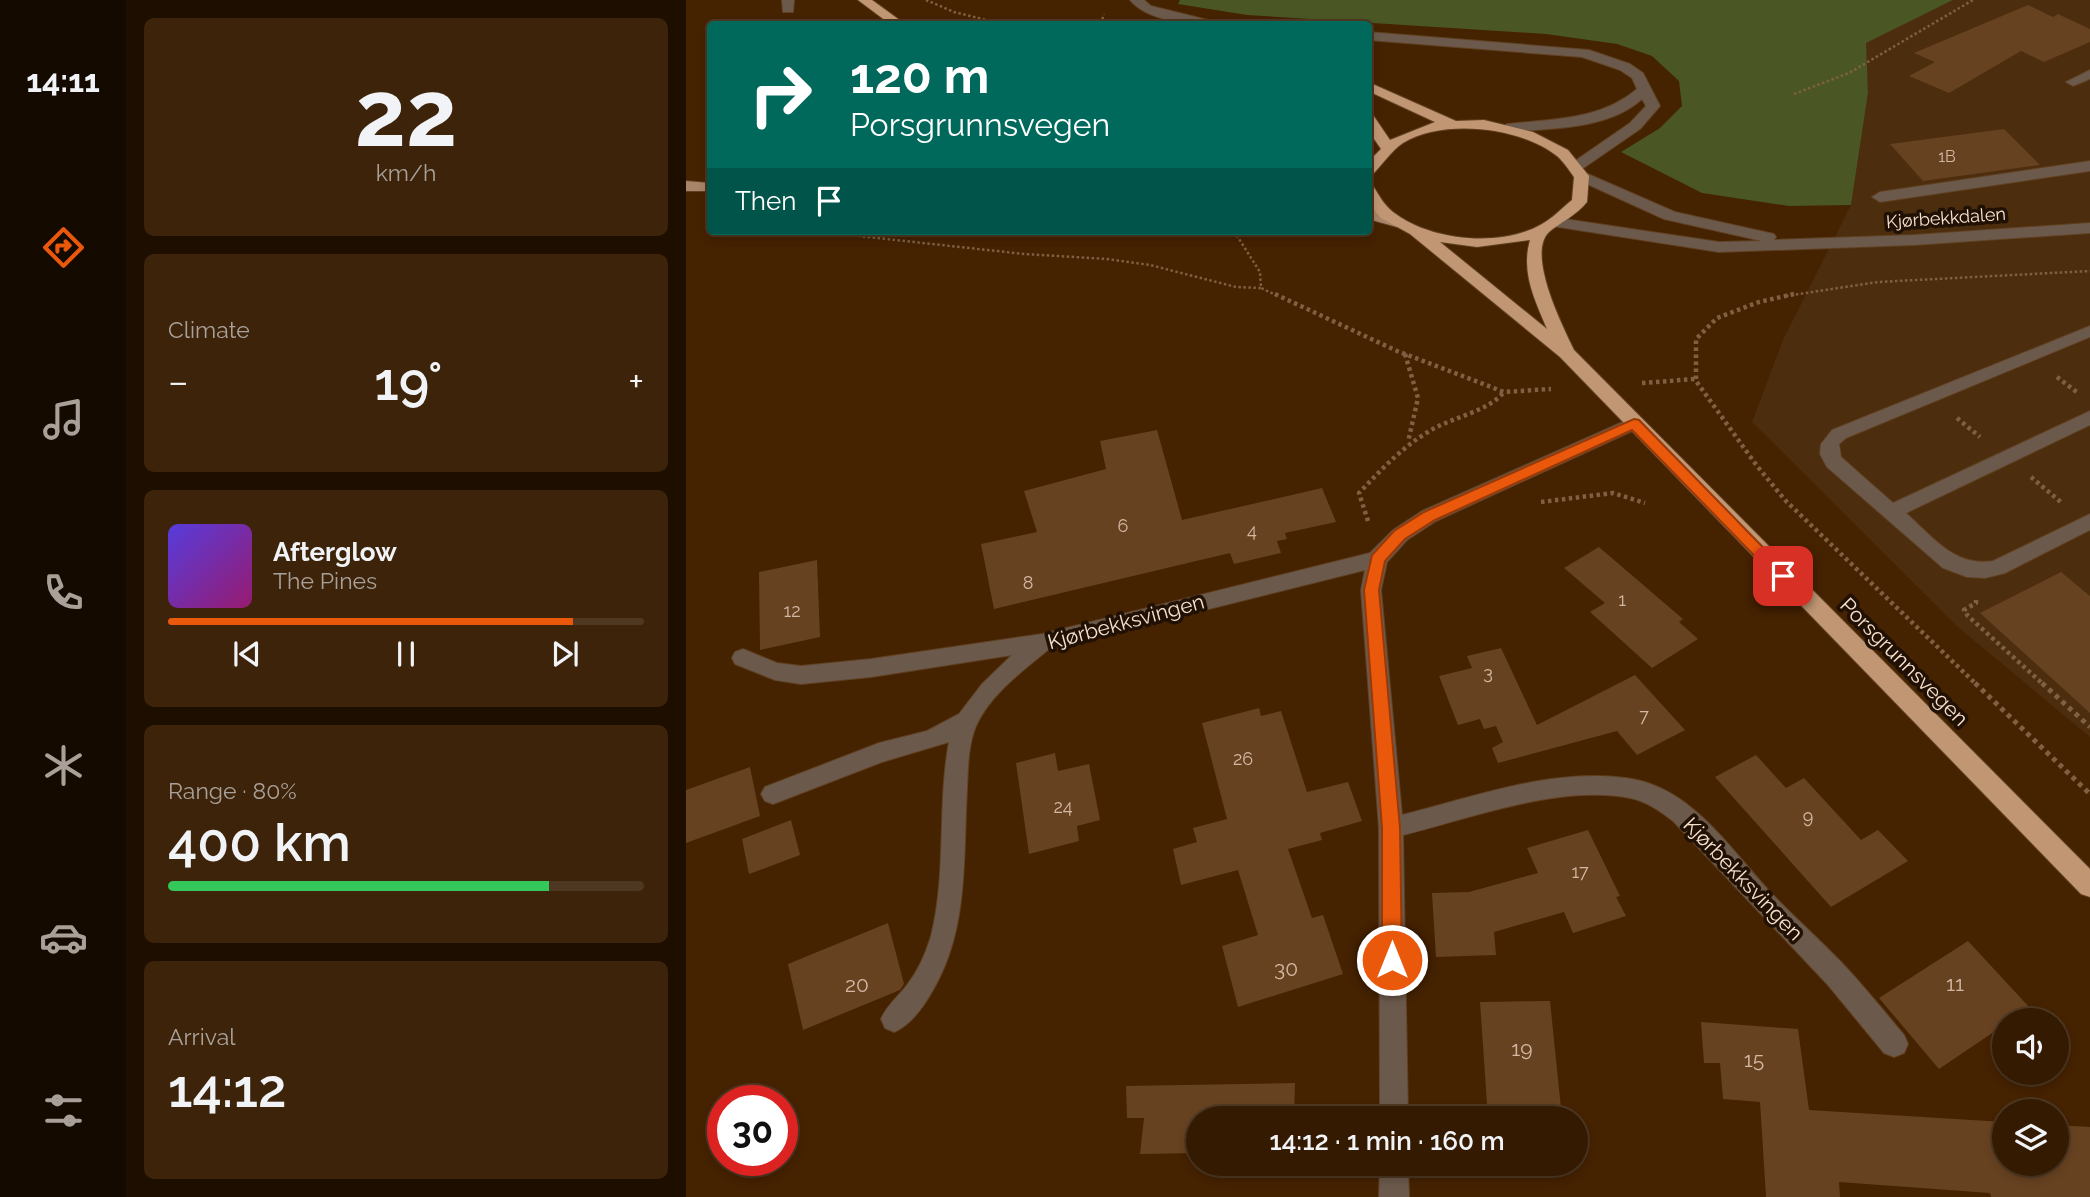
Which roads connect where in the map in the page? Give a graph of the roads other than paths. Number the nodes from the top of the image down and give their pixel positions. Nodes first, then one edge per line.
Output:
1 (864, 0) edge
2 (1136, 0) edge
3 (894, 21) edge
4 (1195, 21) edge
5 (1372, 36) edge
6 (2090, 74) edge
7 (2073, 82) dead end
8 (1372, 88) edge
9 (1645, 89) junction
10 (1372, 124) edge
11 (1453, 125) junction
12 (1507, 128) junction
13 (1387, 147) junction
14 (1372, 162) edge
15 (2090, 166) edge
16 (1579, 171) junction
17 (1880, 197) dead end
18 (1372, 198) edge
19 (1372, 215) edge
20 (1397, 222) junction
21 (1558, 223) junction
22 (2090, 228) edge
23 (1417, 232) junction
24 (1540, 232) junction
25 (1804, 245) junction
26 (2090, 331) edge
27 (1566, 353) junction
28 (2090, 416) edge
29 (1634, 424) junction
30 (1891, 512) junction
31 (2090, 521) edge
32 (1377, 559) junction
33 (1042, 642) junction
34 (743, 658) dead end
35 (967, 721) junction
36 (774, 794) dead end
37 (1391, 828) junction
38 (2090, 886) edge
39 (894, 1020) dead end
40 (1894, 1044) dead end
41 (1394, 1106) edge
42 (1394, 1176) edge
43 (1395, 1197) edge

1 - 3 highway
2 - 4 street
5 - 9 street
6 - 7 street
8 - 11 highway
9 - 12 street
9 - 16 street
10 - 13 highway
11 - 12 highway
11 - 13 highway
12 - 16 highway
13 - 14 highway
15 - 17 street
16 - 21 highway
16 - 25 street, Kjørbekkdalen
18 - 20 highway
19 - 20 main road
20 - 23 highway
21 - 24 highway
21 - 25 street, Kjørbekkdalen
22 - 25 street, Kjørbekkdalen
23 - 24 highway
23 - 27 highway, Porsgrunnsvegen
24 - 27 highway, Porsgrunnsvegen
26 - 30 street
27 - 29 highway, Porsgrunnsvegen
28 - 30 street
29 - 32 street
29 - 38 highway, Porsgrunnsvegen
30 - 31 street
32 - 33 street, Kjørbekksvingen
32 - 37 street
33 - 34 street
33 - 35 street, Kjørbekksvingen
35 - 36 street
35 - 39 street, Kjørbekksvingen
37 - 40 street, Kjørbekksvingen
37 - 41 street
42 - 43 street

